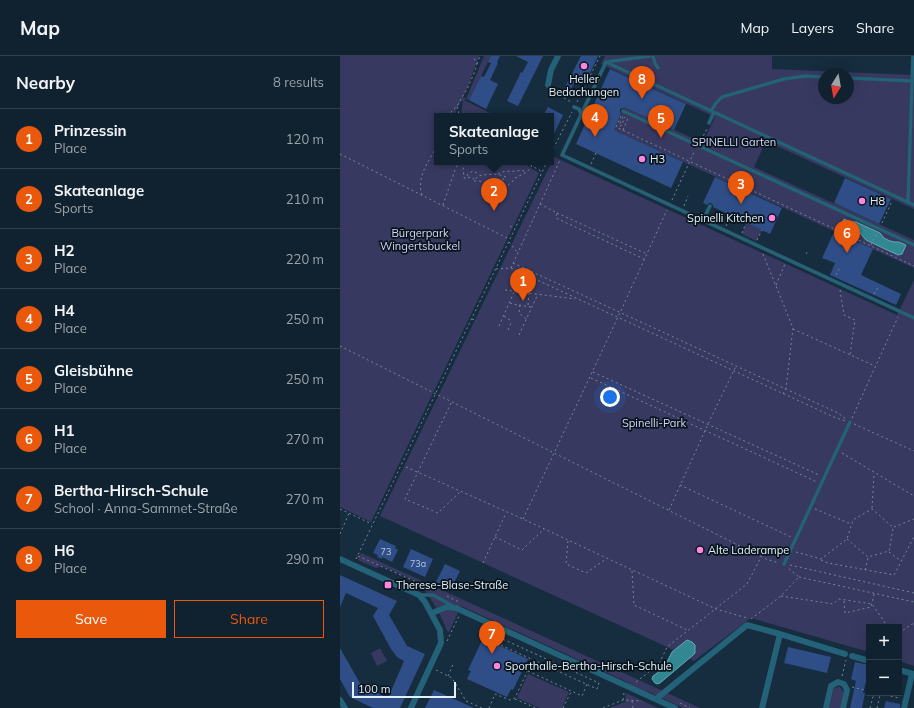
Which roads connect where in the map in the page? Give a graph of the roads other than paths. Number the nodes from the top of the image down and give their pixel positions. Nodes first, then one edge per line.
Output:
1 (558, 56) edge
2 (651, 56) edge
3 (913, 56) edge
4 (606, 62) junction
5 (658, 68) dead end
6 (818, 77) edge
7 (854, 78) edge
8 (912, 80) junction
9 (548, 85) road end
10 (575, 105) road end
11 (623, 111) dead end
12 (713, 111) junction
13 (582, 114) junction
14 (709, 123) road end
15 (908, 202) junction
16 (914, 204) edge
17 (710, 206) dead end
18 (703, 220) junction
19 (914, 245) edge
20 (914, 318) edge
21 (850, 422) road end
22 (340, 559) edge
23 (784, 564) road end
24 (418, 595) junction
25 (459, 609) junction
26 (432, 614) junction
27 (780, 634) junction
28 (866, 660) edge
29 (601, 667) dead end
30 (902, 671) edge
31 (598, 673) junction
32 (913, 674) edge
33 (656, 699) junction
34 (411, 708) edge
35 (675, 708) edge
36 (762, 708) edge
37 (826, 708) edge
38 (843, 708) edge
39 (904, 708) edge

1 - 9 street
2 - 4 lane
2 - 5 lane
3 - 8 lane
4 - 12 lane
4 - 13 lane
6 - 12 lane
7 - 8 lane
8 - 15 lane
10 - 13 lane
11 - 19 lane
12 - 14 lane
12 - 15 lane
13 - 18 lane
15 - 16 lane
17 - 18 lane
18 - 20 lane
21 - 23 lane
22 - 24 street
24 - 25 lane
24 - 26 street
25 - 26 street
25 - 31 street
26 - 34 street
27 - 28 street
27 - 33 street
27 - 36 street
29 - 31 lane
30 - 32 street
31 - 33 street
32 - 39 street
33 - 35 street
37 - 38 street

